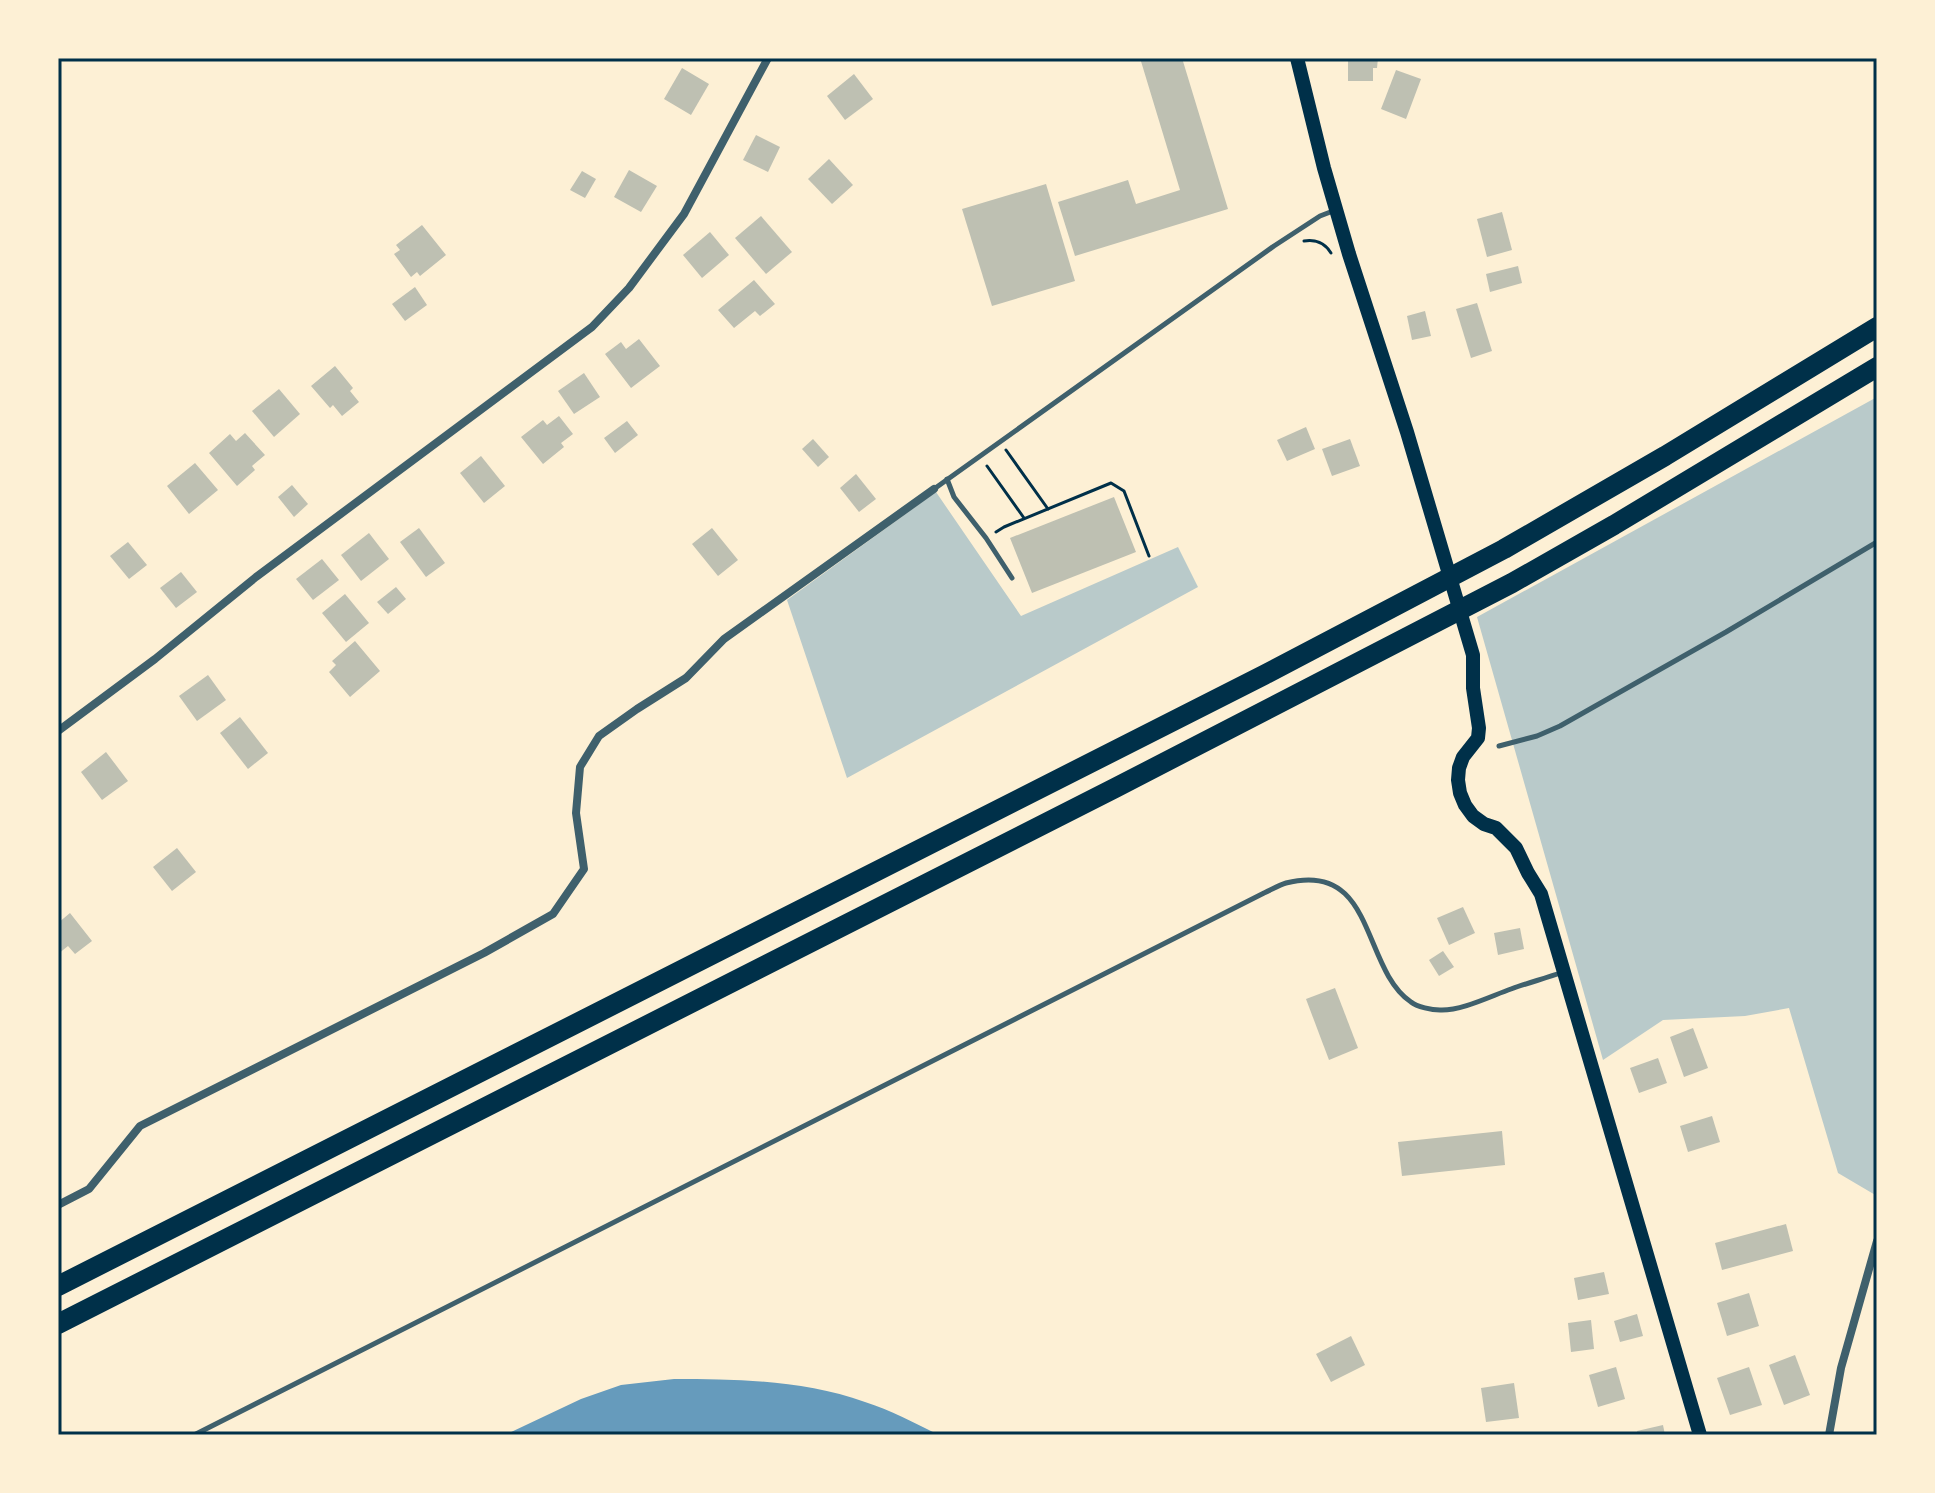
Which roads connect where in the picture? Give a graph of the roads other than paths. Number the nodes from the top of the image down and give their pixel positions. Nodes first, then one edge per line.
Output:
1 (768, 58) edge
2 (1297, 58) edge
3 (1337, 210) junction
4 (1877, 327) edge
5 (1877, 367) edge
6 (947, 479) junction
7 (934, 489) joint
8 (1877, 542) edge
9 (1012, 578) dead end
10 (58, 731) edge
11 (1499, 746) dead end
12 (1563, 972) junction
13 (58, 1205) edge
14 (1877, 1241) edge
15 (58, 1286) edge
16 (58, 1324) edge
17 (194, 1435) edge
18 (1700, 1435) edge
19 (1829, 1435) edge

1 - 10 street
2 - 3 main road
3 - 6 lane
3 - 12 main road
4 - 15 highway
5 - 16 highway
6 - 7 lane
6 - 9 lane
7 - 13 street
8 - 11 lane
12 - 17 lane
12 - 18 main road
14 - 19 street

